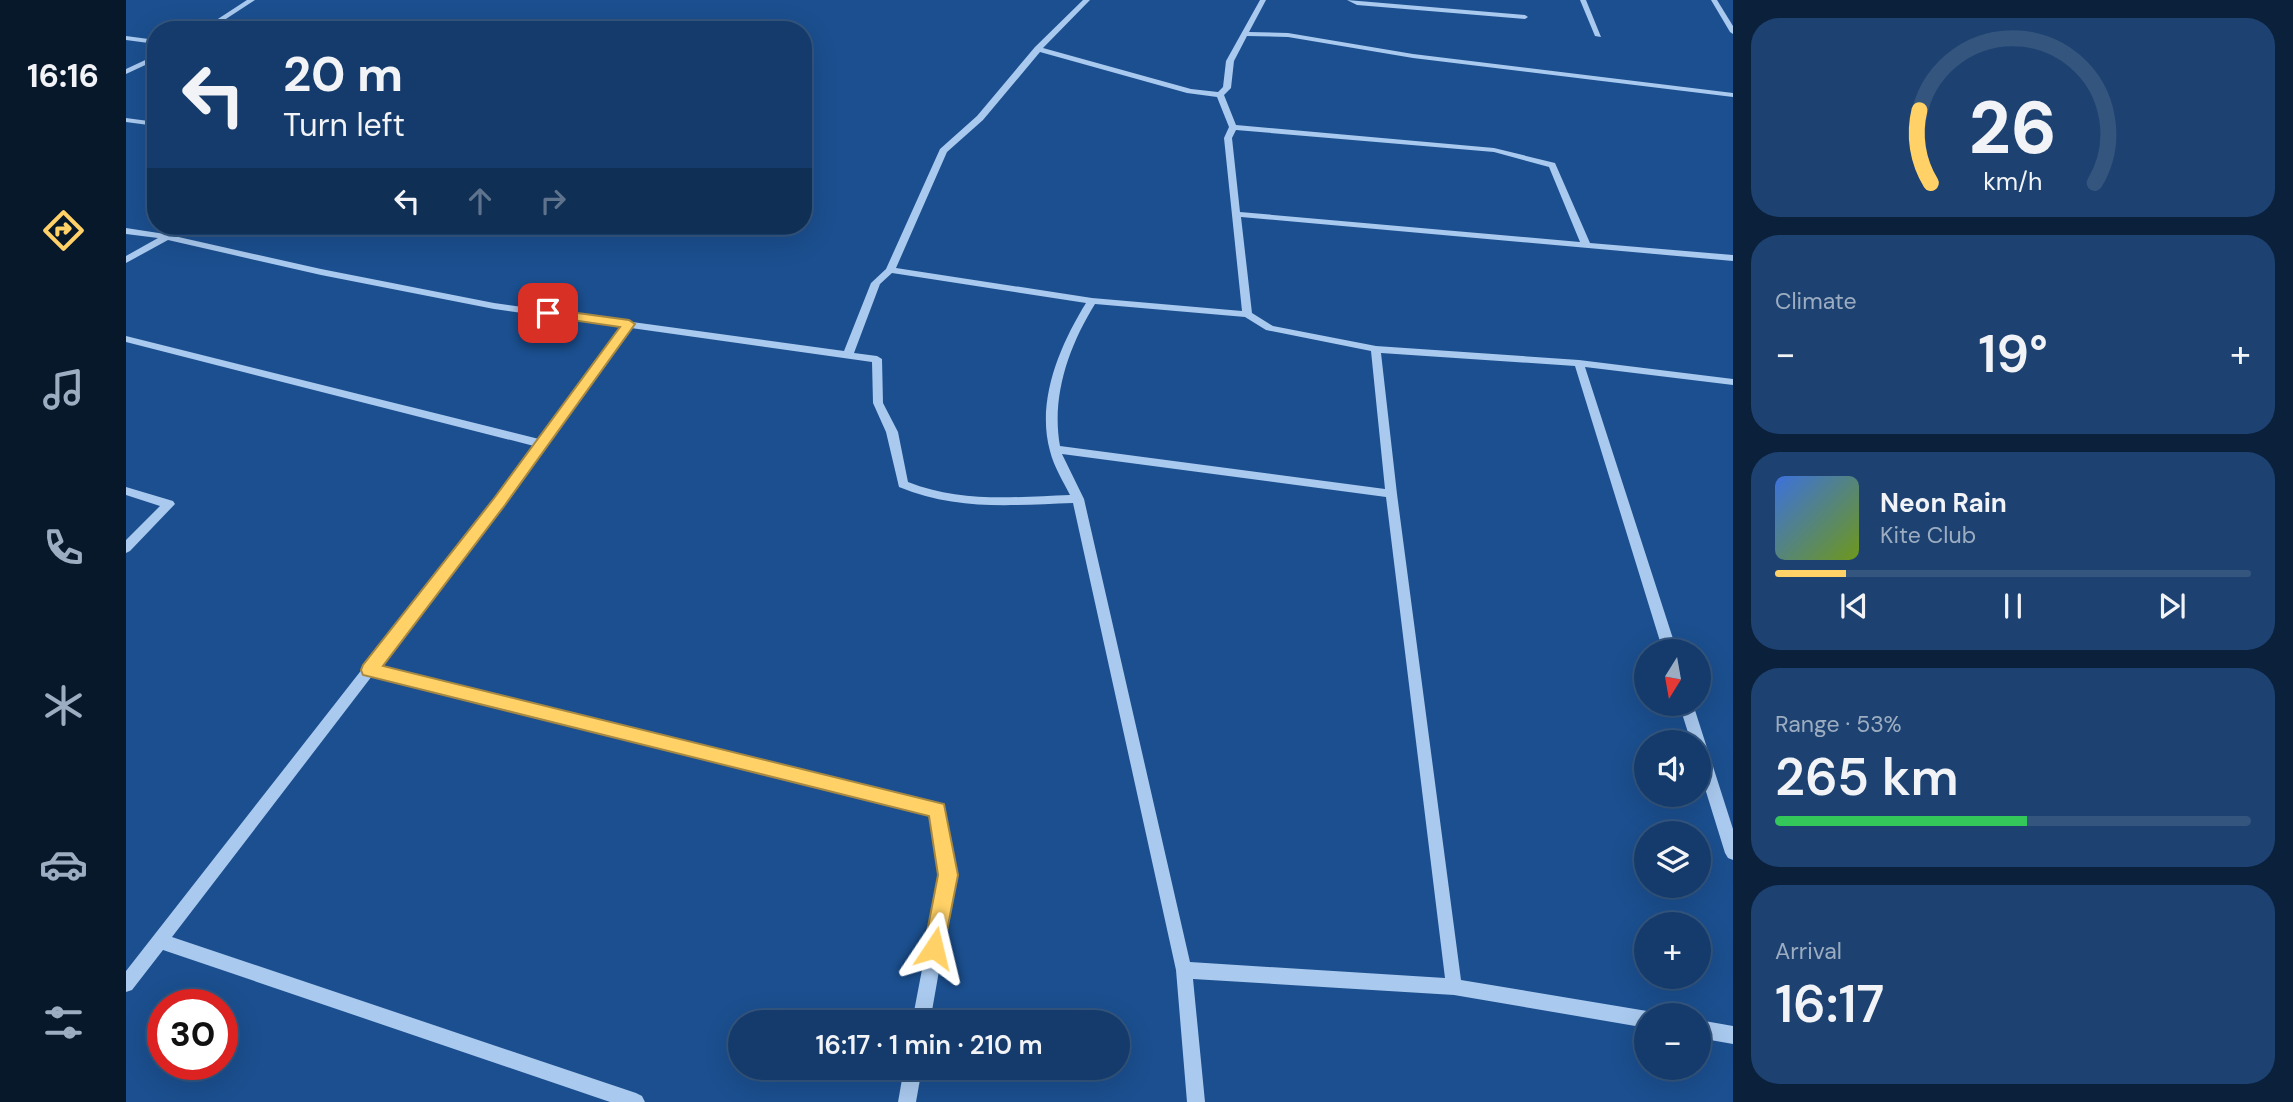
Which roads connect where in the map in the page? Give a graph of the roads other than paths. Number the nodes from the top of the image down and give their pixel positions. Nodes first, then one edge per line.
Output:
1 (252, 0) edge
2 (1087, 0) edge
3 (1264, 0) edge
4 (1350, 0) edge
5 (1584, 0) edge
6 (1714, 0) edge
7 (1525, 17) dead end
8 (218, 21) edge
9 (1733, 32) edge
10 (1245, 34) junction
11 (1599, 36) dead end
12 (126, 38) edge
13 (147, 41) edge
14 (1038, 49) junction
15 (147, 62) edge
16 (126, 72) edge
17 (1220, 95) junction
18 (1733, 95) edge
19 (126, 120) edge
20 (147, 123) edge
21 (1233, 127) junction
22 (1237, 214) junction
23 (126, 231) edge
24 (147, 234) edge
25 (153, 235) edge
26 (170, 235) edge
27 (167, 237) junction
28 (1586, 245) junction
29 (1733, 258) edge
30 (126, 260) edge
31 (890, 270) junction
32 (1092, 301) junction
33 (1247, 314) junction
34 (629, 324) junction
35 (126, 339) edge
36 (1376, 349) junction
37 (848, 355) junction
38 (1579, 363) junction
39 (1733, 382) edge
40 (541, 444) junction
41 (1055, 449) junction
42 (126, 491) edge
43 (1391, 494) junction
44 (1078, 499) junction
45 (126, 548) edge
46 (1666, 639) edge
47 (370, 670) junction
48 (1711, 782) edge
49 (1733, 853) edge
50 (160, 940) junction
51 (1184, 970) junction
52 (126, 984) edge
53 (1454, 987) junction
54 (924, 1010) edge
55 (1634, 1018) edge
56 (1711, 1031) edge
57 (1733, 1034) edge
58 (912, 1080) edge
59 (636, 1102) edge
60 (907, 1102) edge
61 (1196, 1102) edge

1 - 8 street
2 - 14 street
3 - 10 street
4 - 7 street
5 - 11 street
6 - 9 street
10 - 17 street
10 - 18 street
12 - 13 street
14 - 17 street
14 - 31 street
15 - 16 street
17 - 21 street
19 - 20 street
21 - 22 street
21 - 28 street
22 - 28 street
22 - 33 street
23 - 24 street
25 - 27 street
26 - 27 street
27 - 30 street
27 - 34 street
28 - 29 street
31 - 32 street
31 - 37 street
32 - 33 street
32 - 41 street
33 - 36 street
34 - 37 street
34 - 40 street
35 - 40 street
36 - 38 street
36 - 43 street
37 - 44 street
38 - 39 street
38 - 46 street
40 - 47 street
41 - 43 street
41 - 44 street
42 - 45 street
43 - 53 street
44 - 51 street
47 - 50 street
47 - 54 street
48 - 49 street
50 - 52 street
50 - 59 street
51 - 53 street
51 - 61 street
53 - 55 street
56 - 57 street
58 - 60 street

